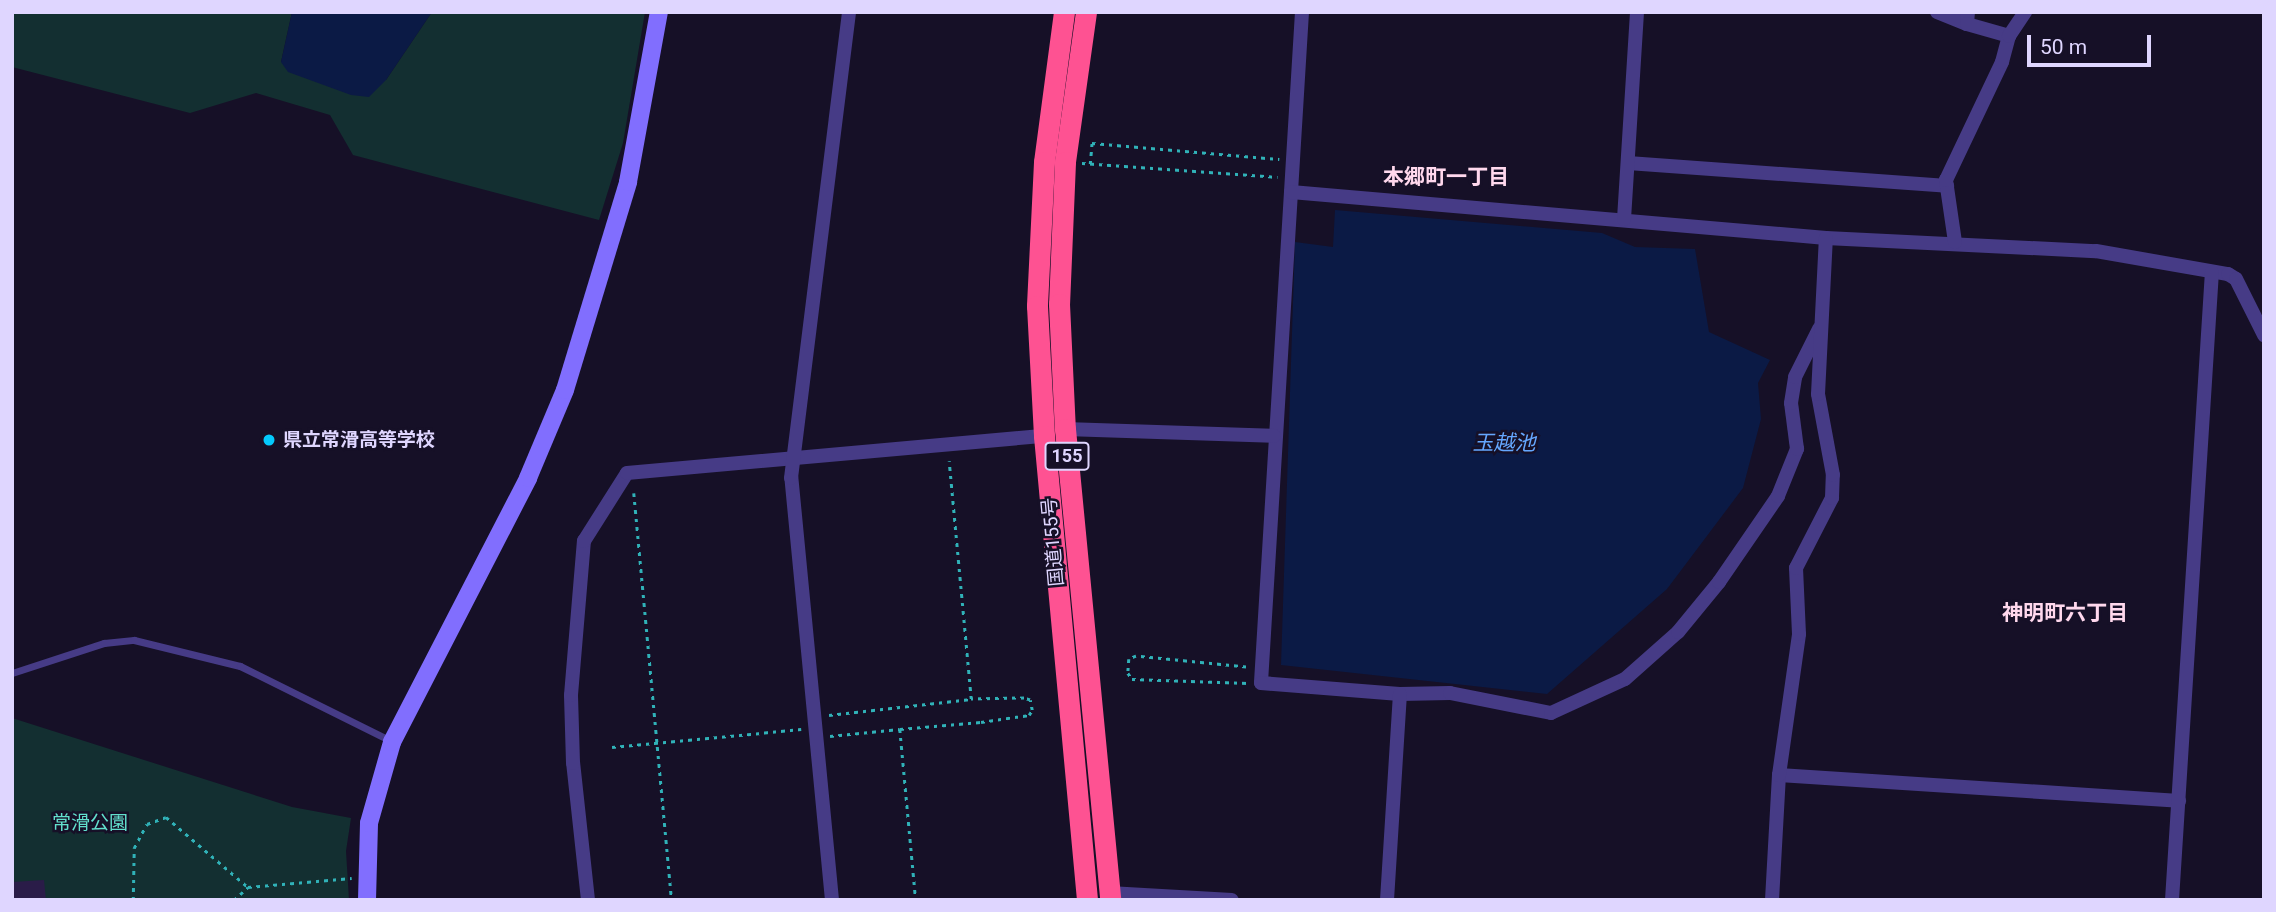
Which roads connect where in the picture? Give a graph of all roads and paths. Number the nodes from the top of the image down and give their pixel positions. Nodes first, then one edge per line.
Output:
1 (659, 12) edge
2 (849, 12) edge
3 (1064, 12) edge
4 (1086, 12) edge
5 (1302, 12) edge
6 (1637, 12) edge
7 (1937, 12) edge
8 (2025, 12) edge
9 (1968, 18) edge
10 (2009, 36) junction
11 (1293, 160) junction
12 (1065, 162) junction
13 (1628, 163) junction
14 (1090, 164) junction
15 (1291, 185) junction
16 (1947, 186) junction
17 (1624, 219) junction
18 (1826, 238) junction
19 (1955, 243) junction
20 (2212, 272) junction
21 (1819, 329) junction
22 (2264, 335) edge
23 (1065, 429) junction
24 (1044, 436) junction
25 (1274, 436) junction
26 (947, 443) junction
27 (792, 458) junction
28 (633, 472) junction
29 (12, 673) edge
30 (1262, 676) junction
31 (1400, 694) junction
32 (971, 699) junction
33 (815, 727) junction
34 (900, 729) junction
35 (392, 742) junction
36 (658, 742) junction
37 (612, 747) dead end
38 (1779, 775) junction
39 (2179, 801) junction
40 (346, 878) dead end
41 (248, 887) junction
42 (1110, 896) edge
43 (133, 900) edge
44 (234, 900) edge
45 (368, 900) edge
46 (588, 900) edge
47 (672, 900) edge
48 (832, 900) edge
49 (916, 900) edge
50 (1087, 900) edge
51 (1232, 900) edge
52 (1387, 900) edge
53 (1772, 900) edge
54 (2172, 900) edge

1 - 35 street
2 - 27 street
3 - 24 highway, 国道155号 / 155
4 - 12 highway, 国道155号 / 155
5 - 11 street
6 - 13 street
7 - 9 street
8 - 10 street
9 - 10 street
10 - 16 street
11 - 14 path
11 - 15 street
12 - 14 path
12 - 23 highway, 国道155号 / 155
13 - 16 street
13 - 17 street
14 - 15 path
15 - 17 street
15 - 25 street
16 - 19 street
17 - 18 street
18 - 19 street
18 - 21 street
19 - 20 street
20 - 22 street
20 - 39 street
21 - 31 street
21 - 38 street
23 - 25 street
23 - 42 highway, 国道155号 / 155
24 - 26 street
24 - 50 highway, 国道155号 / 155
25 - 30 street
26 - 27 street
26 - 32 path
27 - 28 street
27 - 33 street
28 - 36 path
28 - 46 street
29 - 35 lane
30 - 30 path
30 - 31 street
31 - 52 street
32 - 33 path
32 - 34 path
33 - 34 path
33 - 36 path
33 - 48 street
34 - 49 path
35 - 45 street
36 - 37 path
36 - 47 path
38 - 39 street
38 - 53 street
39 - 54 street
40 - 41 path
41 - 43 path
41 - 44 path
42 - 51 street

